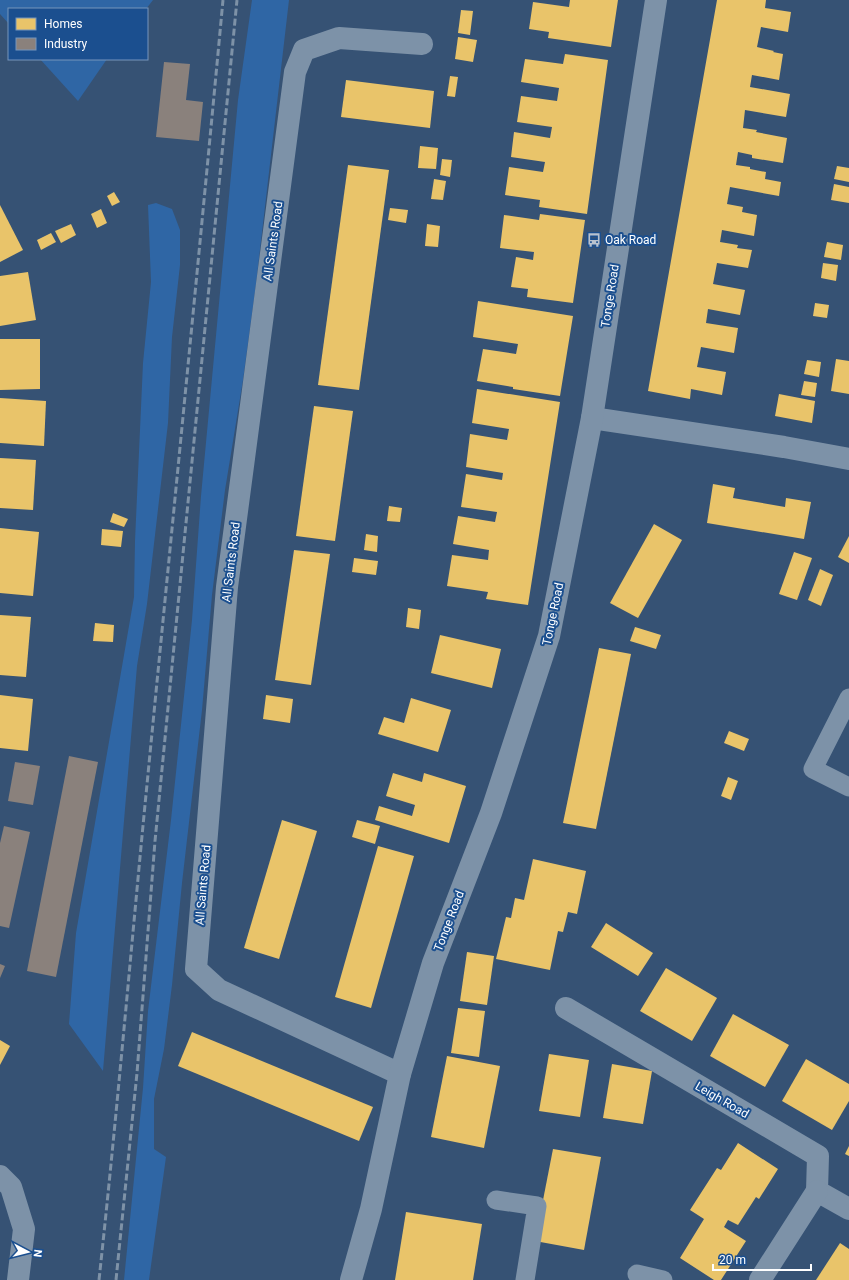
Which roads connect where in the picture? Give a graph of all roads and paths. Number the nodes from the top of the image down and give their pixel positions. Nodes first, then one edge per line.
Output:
1 (656, 0) edge
2 (422, 44) dead end
3 (592, 418) junction
4 (849, 459) edge
5 (849, 698) edge
6 (849, 787) edge
7 (566, 1008) dead end
8 (400, 1074) junction
9 (0, 1176) edge
10 (817, 1191) junction
11 (496, 1200) dead end
12 (849, 1209) edge
13 (637, 1274) dead end
14 (18, 1280) edge
15 (351, 1280) edge
16 (525, 1280) edge
17 (663, 1280) edge
18 (760, 1280) edge

1 - 3 street, Tonge Road
2 - 8 street, All Saints Road
3 - 4 street
3 - 8 street, Tonge Road
5 - 6 lane
7 - 10 street, Leigh Road
8 - 15 street, Tonge Road
9 - 14 street
10 - 12 street
10 - 18 street
11 - 16 lane
13 - 17 lane

